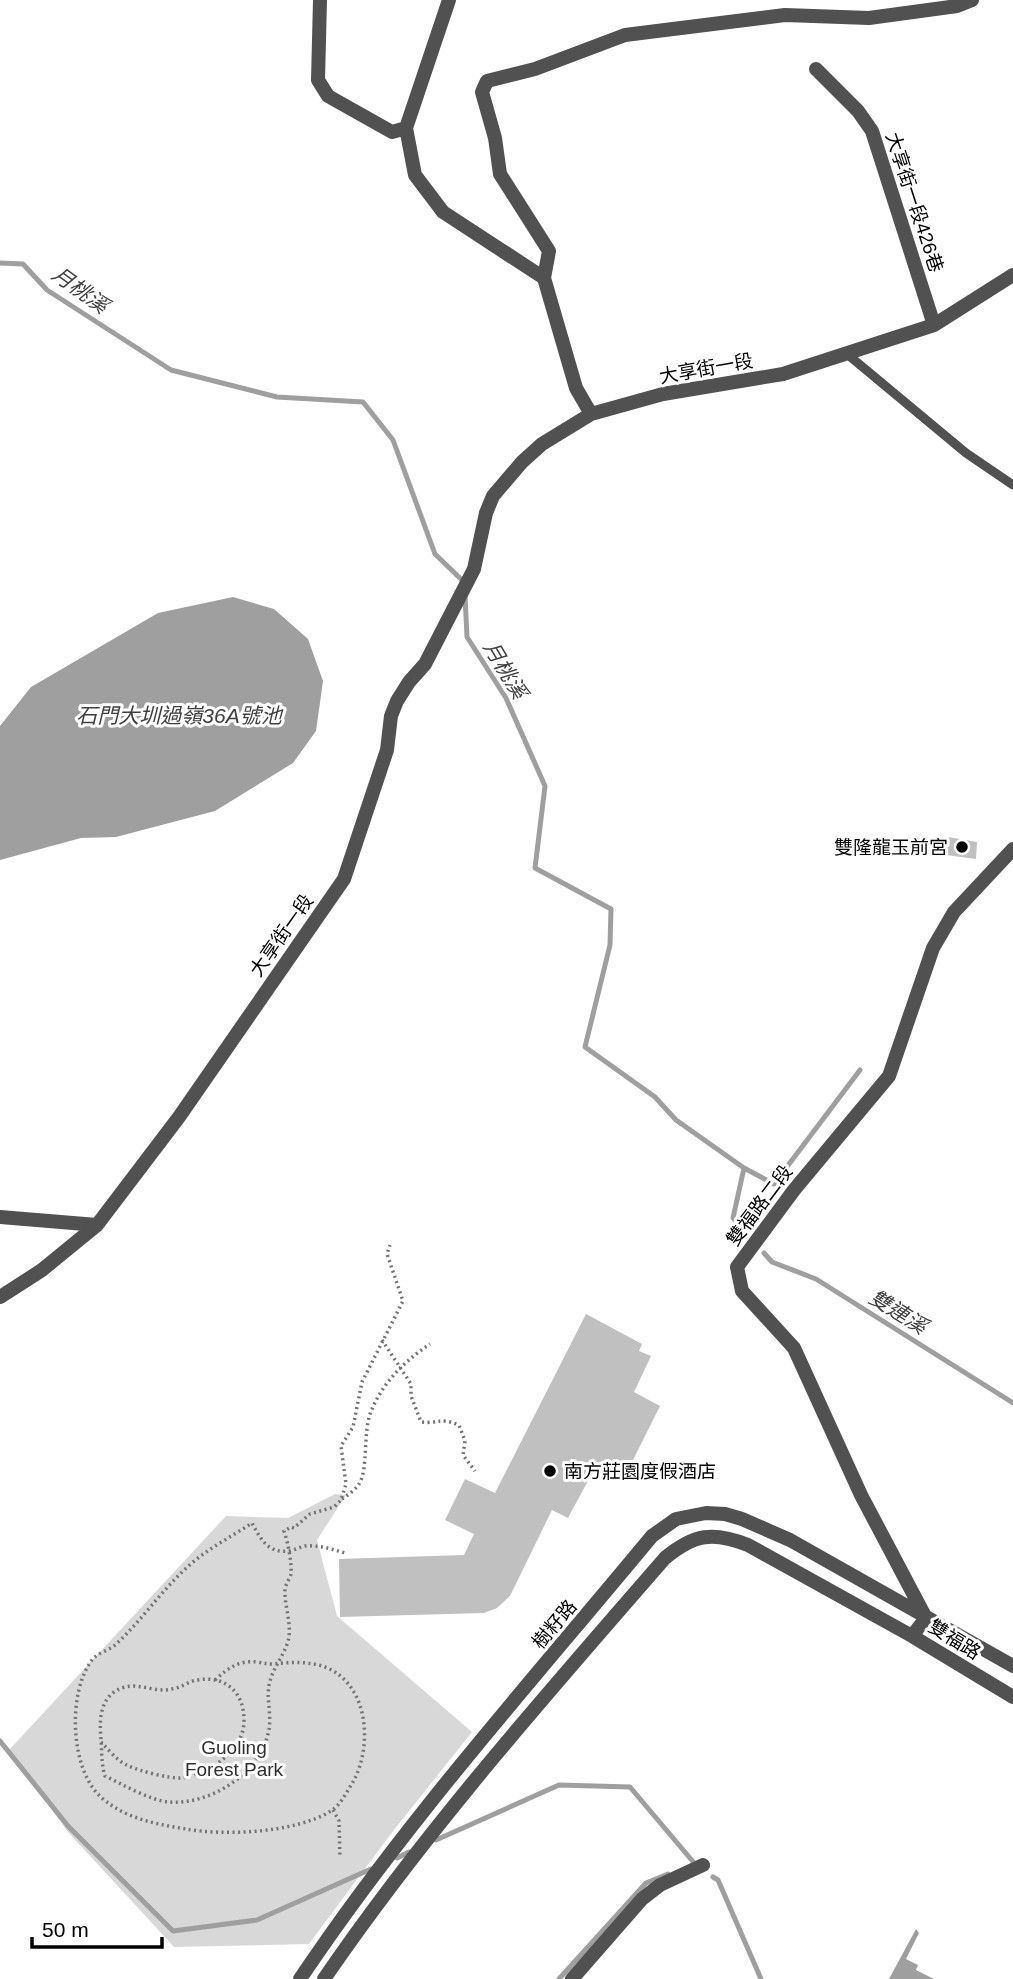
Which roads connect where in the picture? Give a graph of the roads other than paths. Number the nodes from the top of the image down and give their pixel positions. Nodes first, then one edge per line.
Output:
1 (320, 0) edge
2 (449, 0) edge
3 (972, 0) edge
4 (816, 69) dead end
5 (406, 128) junction
6 (1013, 275) edge
7 (544, 278) junction
8 (934, 326) junction
9 (847, 354) junction
10 (591, 414) junction
11 (1013, 485) edge
12 (1013, 849) edge
13 (0, 1217) edge
14 (97, 1225) junction
15 (0, 1297) edge
16 (926, 1618) junction
17 (912, 1636) junction
18 (1013, 1667) edge
19 (1013, 1697) edge
20 (703, 1865) dead end
21 (300, 1979) edge
22 (324, 1979) edge
23 (572, 1979) edge

1 - 5 street
2 - 5 street
3 - 7 street
4 - 8 street, 大享街一段426巷
5 - 7 street
6 - 8 street, 大享街一段
7 - 10 street
8 - 9 street, 大享街一段
9 - 10 street, 大享街一段
9 - 11 lane
10 - 14 street, 大享街一段
12 - 16 street, 雙福路二段
13 - 14 street
14 - 15 street, 大享街一段
16 - 17 street
16 - 18 street, 樹籽路
16 - 21 street, 樹籽路
17 - 19 street, 雙福路
17 - 22 street
20 - 23 street

